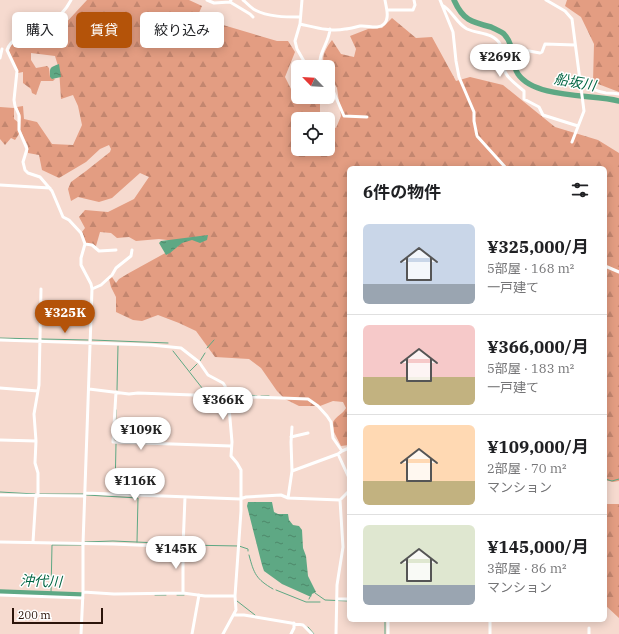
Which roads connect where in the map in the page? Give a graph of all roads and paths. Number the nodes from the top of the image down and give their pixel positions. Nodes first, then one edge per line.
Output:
1 (71, 0) edge
2 (207, 0) edge
3 (243, 0) edge
4 (302, 0) edge
5 (385, 0) edge
6 (414, 0) edge
7 (440, 0) edge
8 (546, 0) edge
9 (230, 1) edge
10 (442, 5) junction
11 (387, 10) junction
12 (253, 17) dead end
13 (300, 17) junction
14 (300, 24) junction
15 (330, 29) junction
16 (575, 45) junction
17 (1, 48) edge
18 (518, 49) dead end
19 (8, 51) junction
20 (0, 58) edge
21 (303, 60) edge
22 (321, 60) edge
23 (580, 82) junction
24 (619, 94) edge
25 (335, 95) edge
26 (367, 117) dead end
27 (578, 126) junction
28 (572, 142) dead end
29 (504, 166) edge
30 (0, 185) edge
31 (50, 188) junction
32 (85, 244) junction
33 (116, 250) dead end
34 (132, 250) dead end
35 (607, 267) edge
36 (619, 272) edge
37 (41, 289) dead end
38 (92, 289) junction
39 (0, 340) edge
40 (39, 342) junction
41 (90, 342) junction
42 (0, 388) edge
43 (89, 389) junction
44 (38, 391) junction
45 (116, 392) junction
46 (228, 396) junction
47 (292, 427) dead end
48 (308, 433) dead end
49 (291, 437) junction
50 (0, 440) edge
51 (36, 441) junction
52 (231, 446) junction
53 (347, 449) edge
54 (342, 451) junction
55 (338, 454) junction
56 (292, 470) junction
57 (347, 474) edge
58 (347, 493) edge
59 (0, 495) edge
60 (85, 495) junction
61 (37, 496) junction
62 (185, 497) junction
63 (288, 498) junction
64 (240, 499) junction
65 (340, 500) junction
66 (0, 542) edge
67 (33, 542) junction
68 (84, 544) junction
69 (183, 547) junction
70 (343, 547) junction
71 (347, 547) edge
72 (183, 593) junction
73 (0, 595) edge
74 (83, 595) junction
75 (199, 596) junction
76 (235, 596) junction
77 (337, 599) junction
78 (347, 599) edge
79 (234, 615) junction
80 (388, 622) edge
81 (490, 622) edge
82 (294, 624) junction
83 (589, 628) dead end
84 (81, 634) edge
85 (192, 634) edge
86 (225, 634) edge
87 (291, 634) edge
88 (312, 634) edge
89 (336, 634) edge
90 (388, 634) edge
91 (490, 634) edge
92 (589, 634) edge

1 - 19 street
2 - 9 street
3 - 13 street
4 - 13 street
5 - 11 street
6 - 11 street
7 - 10 street
8 - 16 street
9 - 12 street
10 - 27 street
10 - 29 street
11 - 15 street
13 - 14 street
14 - 15 street
14 - 21 street
15 - 22 street
16 - 18 street
16 - 23 street
17 - 19 street
17 - 20 street
19 - 31 street
23 - 24 street
23 - 27 street
25 - 26 street
27 - 28 street
30 - 31 street
31 - 32 street
32 - 33 street
32 - 38 street
34 - 38 street
35 - 36 street
37 - 40 street
38 - 41 street
39 - 40 street
40 - 41 street
40 - 44 street
41 - 43 street
41 - 46 street
42 - 44 street
43 - 45 street
43 - 60 street
44 - 51 street
45 - 46 street
45 - 52 street
46 - 52 street
46 - 54 street
47 - 49 street
48 - 49 street
49 - 56 street
50 - 51 street
51 - 61 street
52 - 64 street
53 - 54 street
54 - 55 street
55 - 56 street
55 - 57 street
56 - 63 street
58 - 65 street
59 - 61 street
60 - 61 street
60 - 62 street
60 - 68 street
61 - 67 street
62 - 64 street
62 - 69 street
63 - 64 street
63 - 65 street
64 - 76 street
65 - 70 street
66 - 67 street
67 - 68 street
68 - 69 street
68 - 74 street
69 - 72 street
70 - 71 street
70 - 77 street
72 - 74 street
72 - 75 street
73 - 74 street
74 - 84 street
75 - 76 street
75 - 85 street
76 - 79 street
77 - 78 street
77 - 89 street
79 - 82 street
79 - 86 street
80 - 90 street
81 - 91 street
82 - 87 street
82 - 88 street
83 - 92 street

